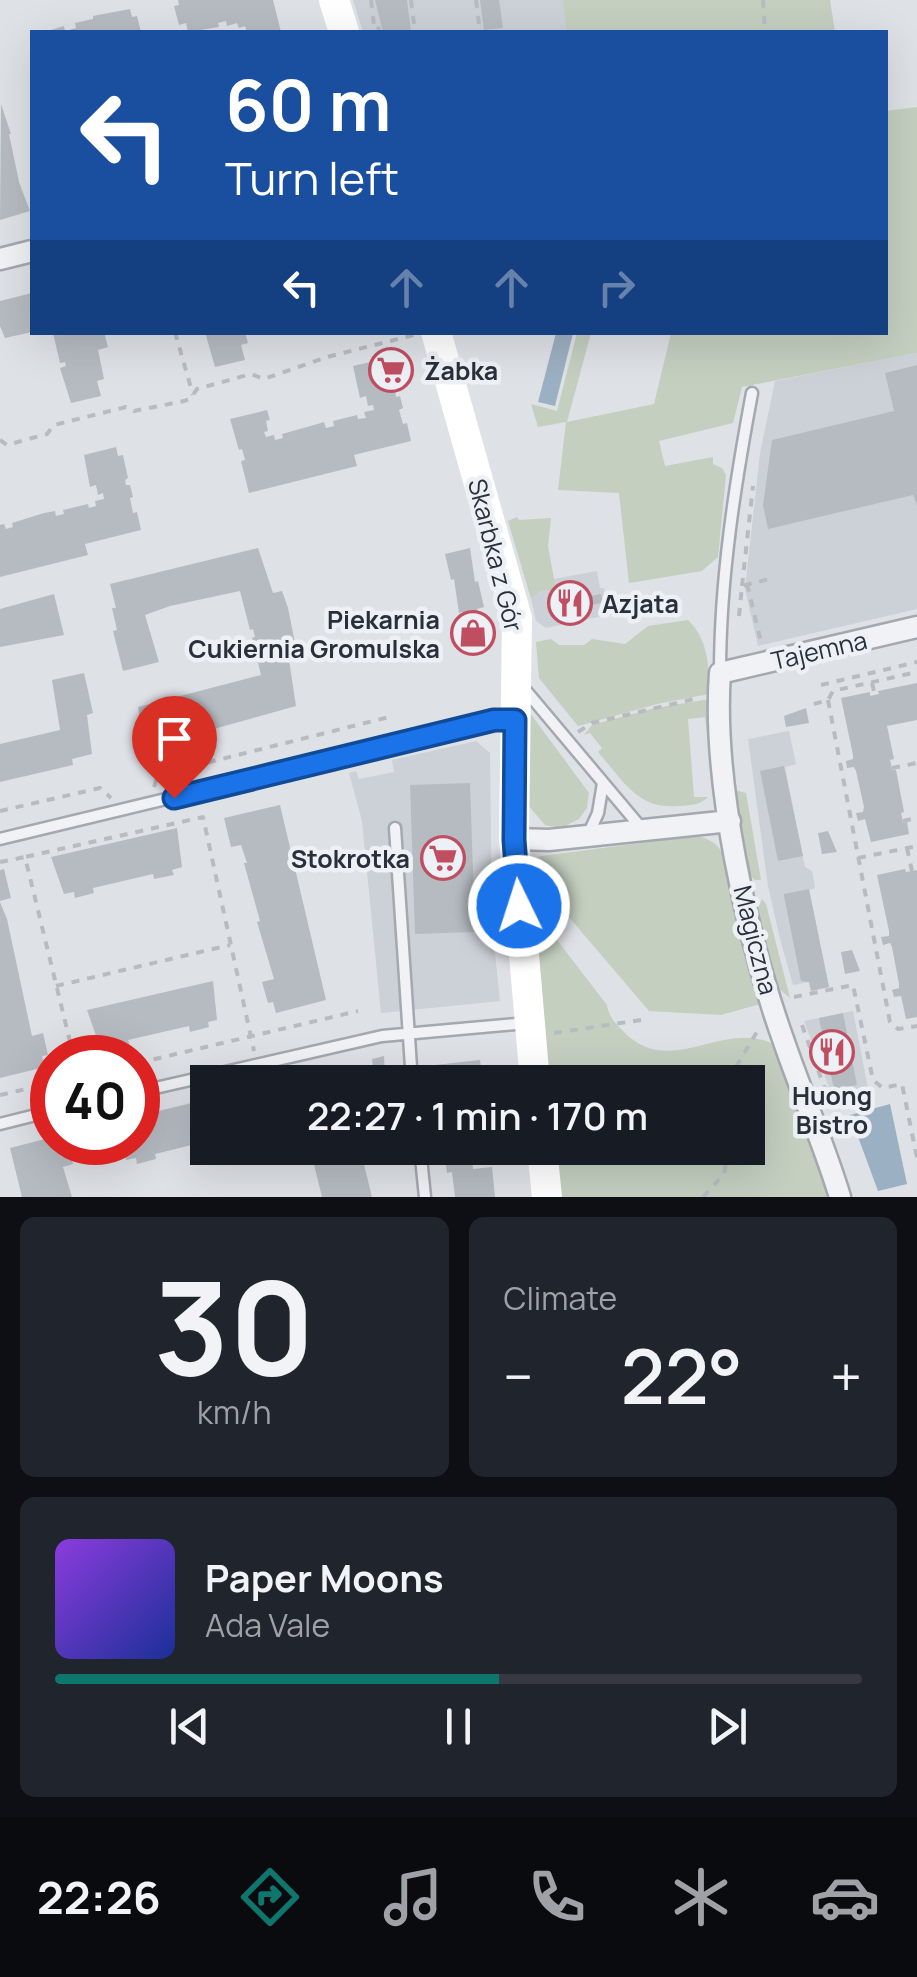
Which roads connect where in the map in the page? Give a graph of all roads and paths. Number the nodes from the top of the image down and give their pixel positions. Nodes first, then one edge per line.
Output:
1 (334, 0) edge
2 (369, 0) edge
3 (411, 0) edge
4 (476, 0) edge
5 (764, 0) edge
6 (343, 30) edge
7 (379, 30) edge
8 (415, 30) edge
9 (480, 30) edge
10 (765, 30) edge
11 (30, 252) edge
12 (0, 259) edge
13 (176, 335) edge
14 (421, 335) edge
15 (425, 335) edge
16 (752, 394) dead end
17 (193, 395) junction
18 (0, 440) edge
19 (755, 472) dead end
20 (772, 578) dead end
21 (745, 585) junction
22 (739, 619) dead end
23 (917, 626) edge
24 (763, 650) dead end
25 (917, 662) edge
26 (917, 672) edge
27 (720, 673) junction
28 (517, 679) junction
29 (872, 682) junction
30 (820, 685) dead end
31 (720, 695) junction
32 (875, 695) dead end
33 (828, 700) junction
34 (814, 704) dead end
35 (388, 717) dead end
36 (515, 720) junction
37 (578, 732) dead end
38 (917, 763) edge
39 (892, 768) dead end
40 (603, 784) junction
41 (153, 791) dead end
42 (114, 802) dead end
43 (0, 812) edge
44 (917, 818) edge
45 (730, 820) junction
46 (903, 821) dead end
47 (395, 828) dead end
48 (644, 830) junction
49 (587, 837) junction
50 (0, 839) edge
51 (514, 840) junction
52 (917, 846) edge
53 (907, 848) junction
54 (24, 856) junction
55 (858, 858) junction
56 (0, 862) edge
57 (912, 871) dead end
58 (882, 941) dead end
59 (874, 943) junction
60 (230, 945) junction
61 (56, 986) junction
62 (893, 994) dead end
63 (885, 995) junction
64 (794, 998) dead end
65 (358, 1011) dead end
66 (759, 1019) dead end
67 (641, 1020) dead end
68 (800, 1020) dead end
69 (917, 1026) edge
70 (529, 1030) junction
71 (407, 1034) junction
72 (68, 1035) edge
73 (250, 1036) junction
74 (160, 1058) edge
75 (258, 1065) joint
76 (410, 1065) edge
77 (533, 1065) edge
78 (737, 1065) edge
79 (190, 1080) edge
80 (160, 1087) edge
81 (30, 1088) edge
82 (0, 1095) edge
83 (827, 1095) dead end
84 (30, 1117) edge
85 (917, 1118) edge
86 (910, 1120) junction
87 (0, 1124) edge
88 (917, 1158) edge
89 (422, 1165) edge
90 (544, 1165) edge
91 (726, 1165) edge
92 (425, 1197) edge
93 (547, 1197) edge
94 (703, 1197) edge
95 (840, 1197) edge

1 - 6 street
2 - 7 path
3 - 8 path
4 - 9 path
5 - 10 path
11 - 12 street
13 - 17 path
14 - 17 path
15 - 28 street, Skarbka z Gór
16 - 27 lane
17 - 18 path
19 - 21 path
20 - 21 path
21 - 22 path
21 - 24 path
23 - 27 street, Tajemna
25 - 30 path
26 - 29 path
27 - 31 street, Magiczna
28 - 36 street, Skarbka z Gór
28 - 40 lane
29 - 32 path
29 - 33 path
31 - 37 path
31 - 45 street, Magiczna
33 - 34 path
33 - 55 path
35 - 41 path
36 - 50 lane
36 - 51 street, Skarbka z Gór
38 - 39 path
40 - 48 lane
40 - 49 lane
42 - 43 path
44 - 46 path
45 - 48 street
45 - 95 street, Magiczna
47 - 71 lane
48 - 49 street
49 - 51 street
51 - 70 street, Skarbka z Gór
52 - 53 path
53 - 55 path
53 - 57 path
54 - 56 path
54 - 60 path
54 - 61 path
55 - 59 path
58 - 59 path
59 - 63 path
60 - 61 path
60 - 73 path
61 - 72 path
62 - 63 path
63 - 69 path
64 - 86 path
65 - 73 path
66 - 78 path
67 - 70 path
68 - 83 path
70 - 71 lane
70 - 77 street, Skarbka z Gór
71 - 75 lane
71 - 76 lane
73 - 74 path
73 - 75 path
79 - 80 lane
81 - 82 path
84 - 87 lane
85 - 86 path
86 - 88 path
89 - 92 lane
90 - 93 street
91 - 94 path

